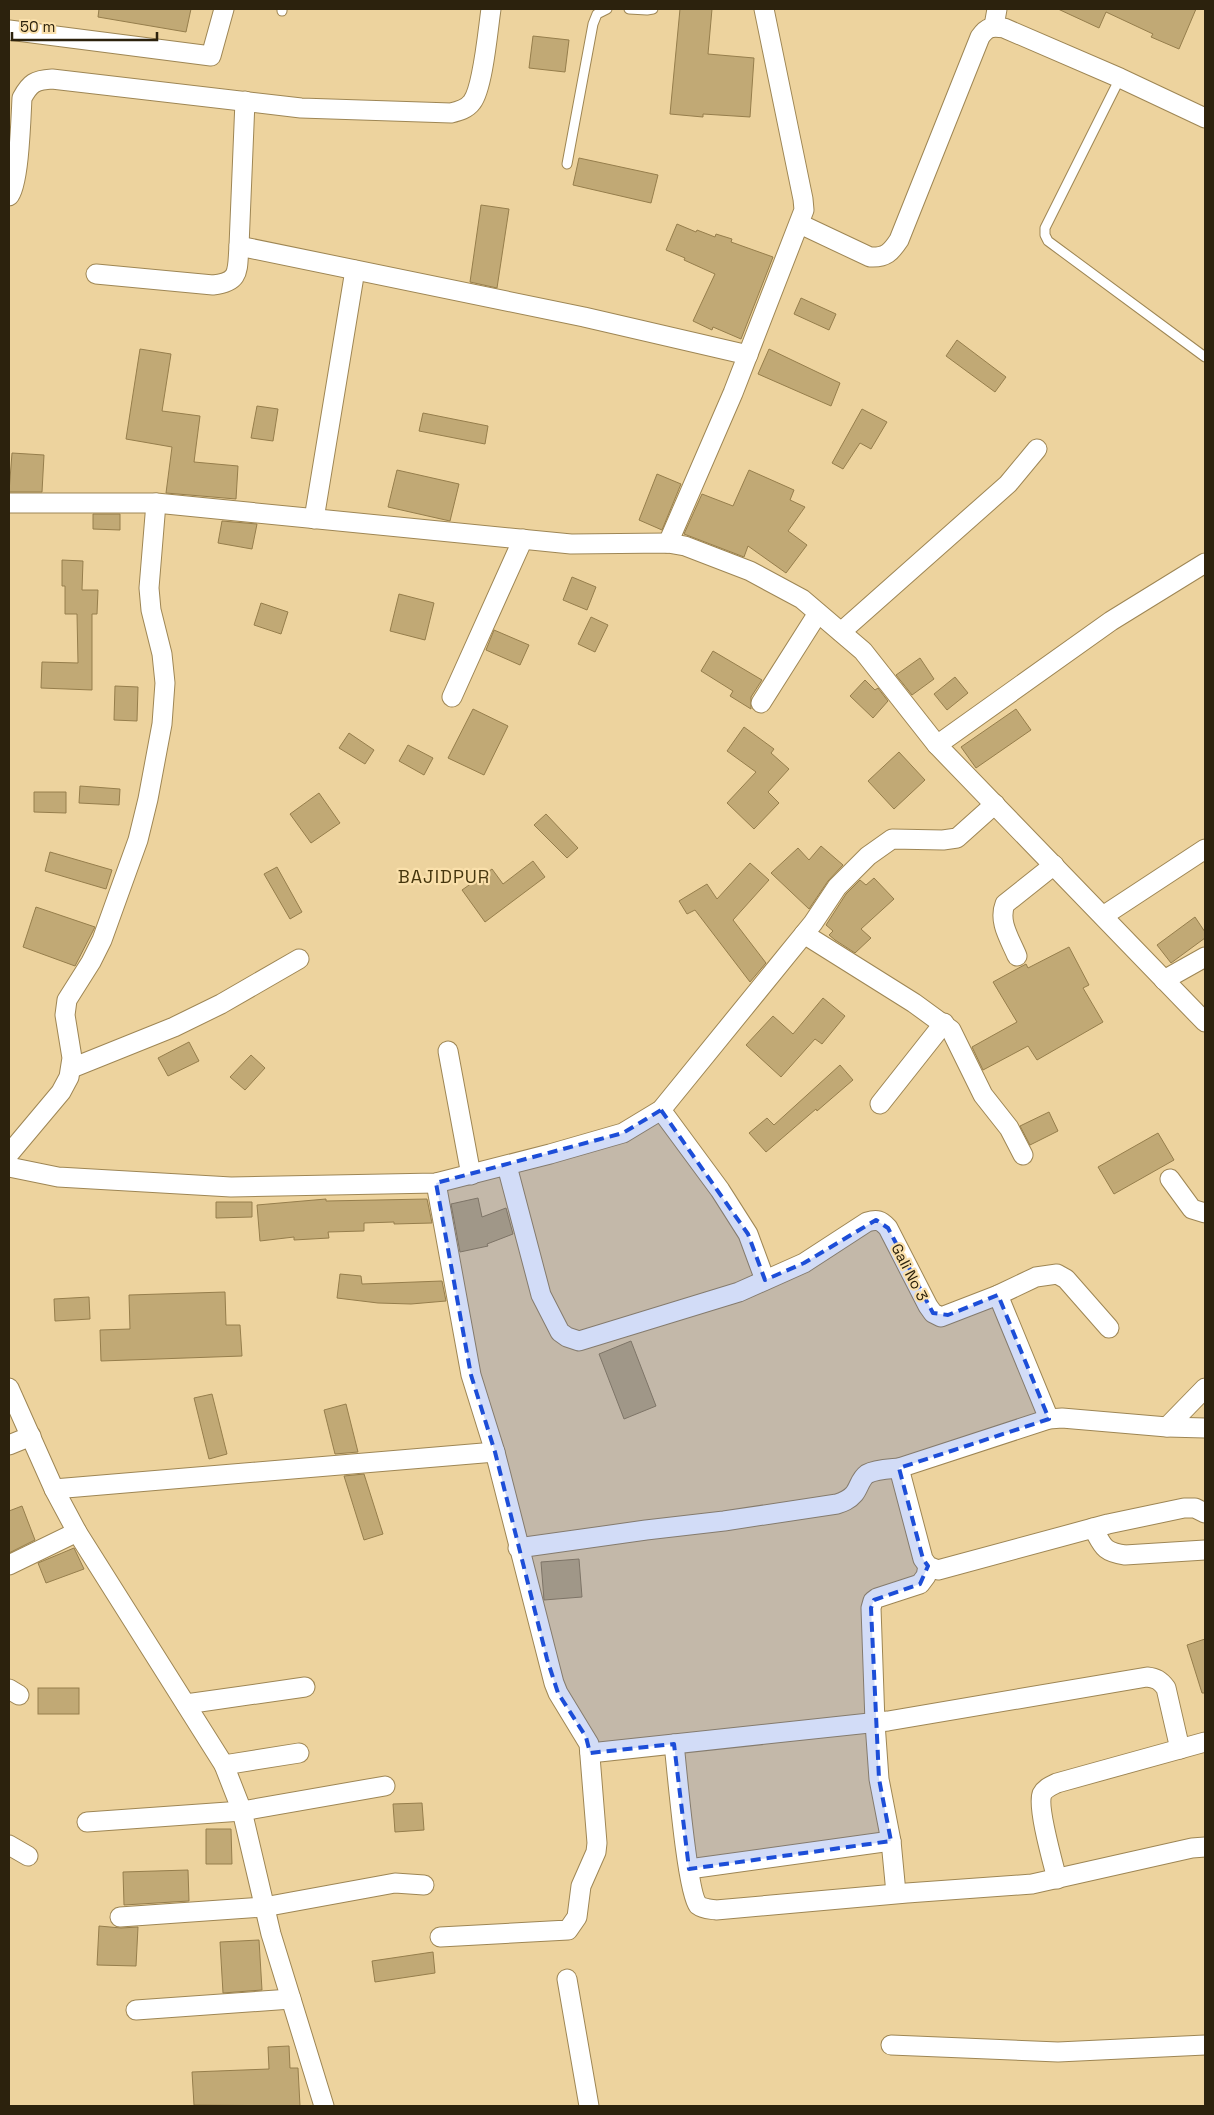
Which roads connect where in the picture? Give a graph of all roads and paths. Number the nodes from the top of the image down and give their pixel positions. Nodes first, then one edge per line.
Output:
1 (224, 9) edge
2 (491, 9) edge
3 (607, 9) edge
4 (629, 9) edge
5 (653, 9) edge
6 (764, 9) edge
7 (996, 18) edge
8 (9, 30) edge
9 (1120, 78) junction
10 (245, 101) junction
11 (1205, 118) edge
12 (567, 164) dead end
13 (9, 196) edge
14 (800, 224) junction
15 (239, 246) junction
16 (355, 270) junction
17 (96, 274) dead end
18 (748, 355) junction
19 (1205, 356) edge
20 (1038, 449) dead end
21 (9, 503) edge
22 (156, 503) junction
23 (314, 520) junction
24 (523, 539) junction
25 (668, 543) junction
26 (1205, 563) edge
27 (818, 613) junction
28 (841, 632) junction
29 (452, 696) dead end
30 (761, 703) dead end
31 (937, 745) junction
32 (995, 804) junction
33 (1205, 849) edge
34 (1054, 865) junction
35 (1103, 916) junction
36 (804, 934) junction
37 (1017, 956) dead end
38 (1205, 957) edge
39 (299, 959) dead end
40 (1164, 980) junction
41 (1205, 1022) edge
42 (944, 1023) junction
43 (448, 1051) dead end
44 (72, 1068) junction
45 (880, 1104) dead end
46 (661, 1110) junction
47 (9, 1154) edge
48 (1023, 1155) dead end
49 (507, 1166) junction
50 (9, 1167) edge
51 (472, 1175) junction
52 (1170, 1179) dead end
53 (436, 1183) junction
54 (1205, 1213) edge
55 (765, 1280) junction
56 (998, 1295) junction
57 (1109, 1328) dead end
58 (9, 1388) edge
59 (1205, 1388) edge
60 (1049, 1419) junction
61 (1167, 1427) junction
62 (1205, 1428) edge
63 (31, 1436) junction
64 (9, 1445) edge
65 (495, 1452) junction
66 (899, 1468) junction
67 (54, 1489) junction
68 (1205, 1513) edge
69 (1093, 1528) junction
70 (78, 1532) junction
71 (518, 1548) junction
72 (1205, 1550) edge
73 (9, 1564) edge
74 (928, 1566) junction
75 (305, 1687) dead end
76 (186, 1704) junction
77 (875, 1723) junction
78 (1205, 1742) edge
79 (674, 1744) junction
80 (1180, 1749) junction
81 (299, 1753) dead end
82 (590, 1753) junction
83 (224, 1765) junction
84 (385, 1786) dead end
85 (242, 1811) junction
86 (86, 1822) dead end
87 (891, 1841) junction
88 (9, 1845) edge
89 (1205, 1847) edge
90 (28, 1856) dead end
91 (689, 1869) junction
92 (1057, 1879) junction
93 (424, 1885) dead end
94 (896, 1894) junction
95 (264, 1907) junction
96 (120, 1917) dead end
97 (440, 1937) dead end
98 (567, 1979) dead end
99 (291, 1998) junction
100 (136, 2010) dead end
101 (1205, 2045) edge
102 (891, 2046) dead end
103 (324, 2106) edge
104 (589, 2106) edge

1 - 8 street
2 - 10 street
3 - 12 lane
4 - 5 lane
6 - 14 street
7 - 9 street
7 - 14 street
9 - 11 street
9 - 19 lane
10 - 13 street
10 - 15 street
14 - 18 street
15 - 16 street
15 - 17 street
16 - 18 street
16 - 23 street
18 - 25 street
20 - 28 street
21 - 22 street
22 - 23 street
22 - 44 street
23 - 24 street
24 - 25 street
24 - 29 street
25 - 27 street
26 - 31 street
27 - 28 street
27 - 30 street
28 - 31 street
31 - 32 street
32 - 34 street
32 - 36 street
33 - 35 street
34 - 35 street
34 - 37 street
35 - 40 street
36 - 42 street
36 - 46 street
38 - 40 street
39 - 44 street
40 - 41 street
42 - 45 street
42 - 48 street
43 - 51 street
44 - 47 street
46 - 49 street
46 - 55 street
49 - 51 street
49 - 55 street
50 - 53 street
51 - 53 street
52 - 54 street
53 - 65 street
55 - 56 street, Gali No 3
56 - 57 street
56 - 60 street
58 - 63 street
59 - 61 street
60 - 61 street
60 - 66 street
61 - 62 street
63 - 64 street
63 - 67 street
65 - 67 street
65 - 71 street
66 - 71 street
66 - 74 street
67 - 70 street
68 - 69 street
69 - 72 street
69 - 74 street
70 - 73 street
70 - 76 street
71 - 82 street
74 - 77 street
75 - 76 street
76 - 83 street
77 - 79 street
77 - 80 street
77 - 87 street
78 - 80 street
79 - 82 street
79 - 91 street
80 - 92 street
81 - 83 street
82 - 97 street
83 - 85 street
84 - 85 street
85 - 86 street
85 - 95 street
87 - 91 street
87 - 94 street
88 - 90 street
89 - 92 street
91 - 94 street
92 - 94 street
93 - 95 street
95 - 96 street
95 - 99 street
98 - 104 street
99 - 100 street
99 - 103 street
101 - 102 street

